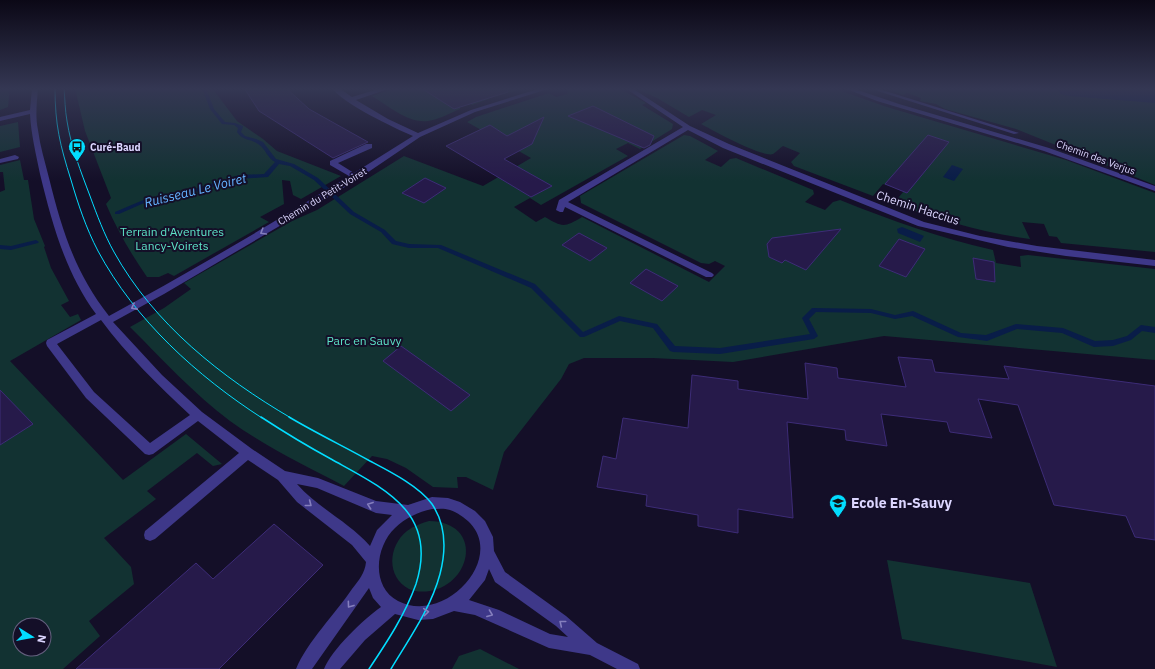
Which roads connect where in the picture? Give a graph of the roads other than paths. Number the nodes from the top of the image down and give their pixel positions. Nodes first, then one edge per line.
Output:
1 (34, 119) edge
2 (384, 119) edge
3 (455, 119) edge
4 (676, 119) edge
5 (944, 119) edge
6 (972, 119) edge
7 (688, 127) junction
8 (418, 136) junction
9 (369, 146) dead end
10 (1036, 146) junction
11 (15, 157) dead end
12 (0, 161) edge
13 (351, 179) junction
14 (1155, 189) edge
15 (1155, 262) edge
16 (709, 275) dead end
17 (104, 318) junction
18 (198, 415) junction
19 (248, 453) junction
20 (282, 476) junction
21 (408, 511) junction
22 (150, 535) dead end
23 (487, 552) junction
24 (372, 566) junction
25 (453, 604) junction
26 (393, 607) junction
27 (592, 648) junction
28 (303, 669) edge
29 (331, 669) edge
30 (633, 669) edge

1 - 17 street
2 - 8 street
3 - 8 street, Chemin du Petit-Voiret
4 - 7 street, Chemin Haccius
5 - 10 street, Chemin des Verjus
6 - 10 street
7 - 15 street, Chemin Haccius
7 - 16 street
8 - 13 street, Chemin du Petit-Voiret
9 - 13 street
10 - 14 street, Chemin des Verjus
11 - 12 street
13 -> 17 street, Chemin du Petit-Voiret
17 - 18 street
17 - 18 street, Chemin du Petit-Voiret
18 - 19 street
19 - 20 street
19 - 22 street
21 -> 20 street
20 -> 24 street
21 - 23 street
21 - 24 street
23 - 25 street
27 -> 23 street
24 - 26 street
24 -> 28 street
26 -> 25 street
25 -> 27 street
26 - 29 street
27 - 30 street

